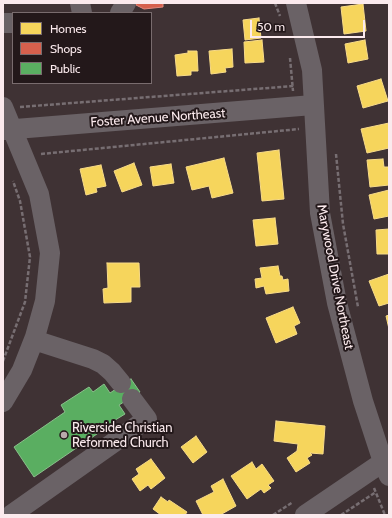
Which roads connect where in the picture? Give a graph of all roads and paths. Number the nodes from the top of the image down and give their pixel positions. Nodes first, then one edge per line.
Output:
1 (126, 3) edge
2 (296, 3) edge
3 (121, 12) edge
4 (312, 84) junction
5 (313, 105) junction
6 (3, 108) edge
7 (314, 127) junction
8 (7, 129) edge
9 (335, 147) dead end
10 (22, 154) junction
11 (11, 175) dead end
12 (359, 315) dead end
13 (34, 340) junction
14 (3, 360) edge
15 (121, 383) dead end
16 (132, 399) dead end
17 (3, 402) edge
18 (387, 465) edge
19 (376, 492) dead end
20 (11, 515) edge
21 (305, 515) edge
22 (341, 515) edge

1 - 3 street
2 - 4 street, Marywood Drive Northeast
4 - 5 street, Marywood Drive Northeast
4 - 6 path
5 - 7 street, Marywood Drive Northeast
5 - 8 street, Foster Avenue Northeast
6 - 8 street
7 - 10 path
7 - 18 street, Marywood Drive Northeast
8 - 10 street
9 - 12 path
10 - 13 street
11 - 14 path
13 - 15 street
13 - 17 street
16 - 20 street
18 - 21 street
19 - 22 path

